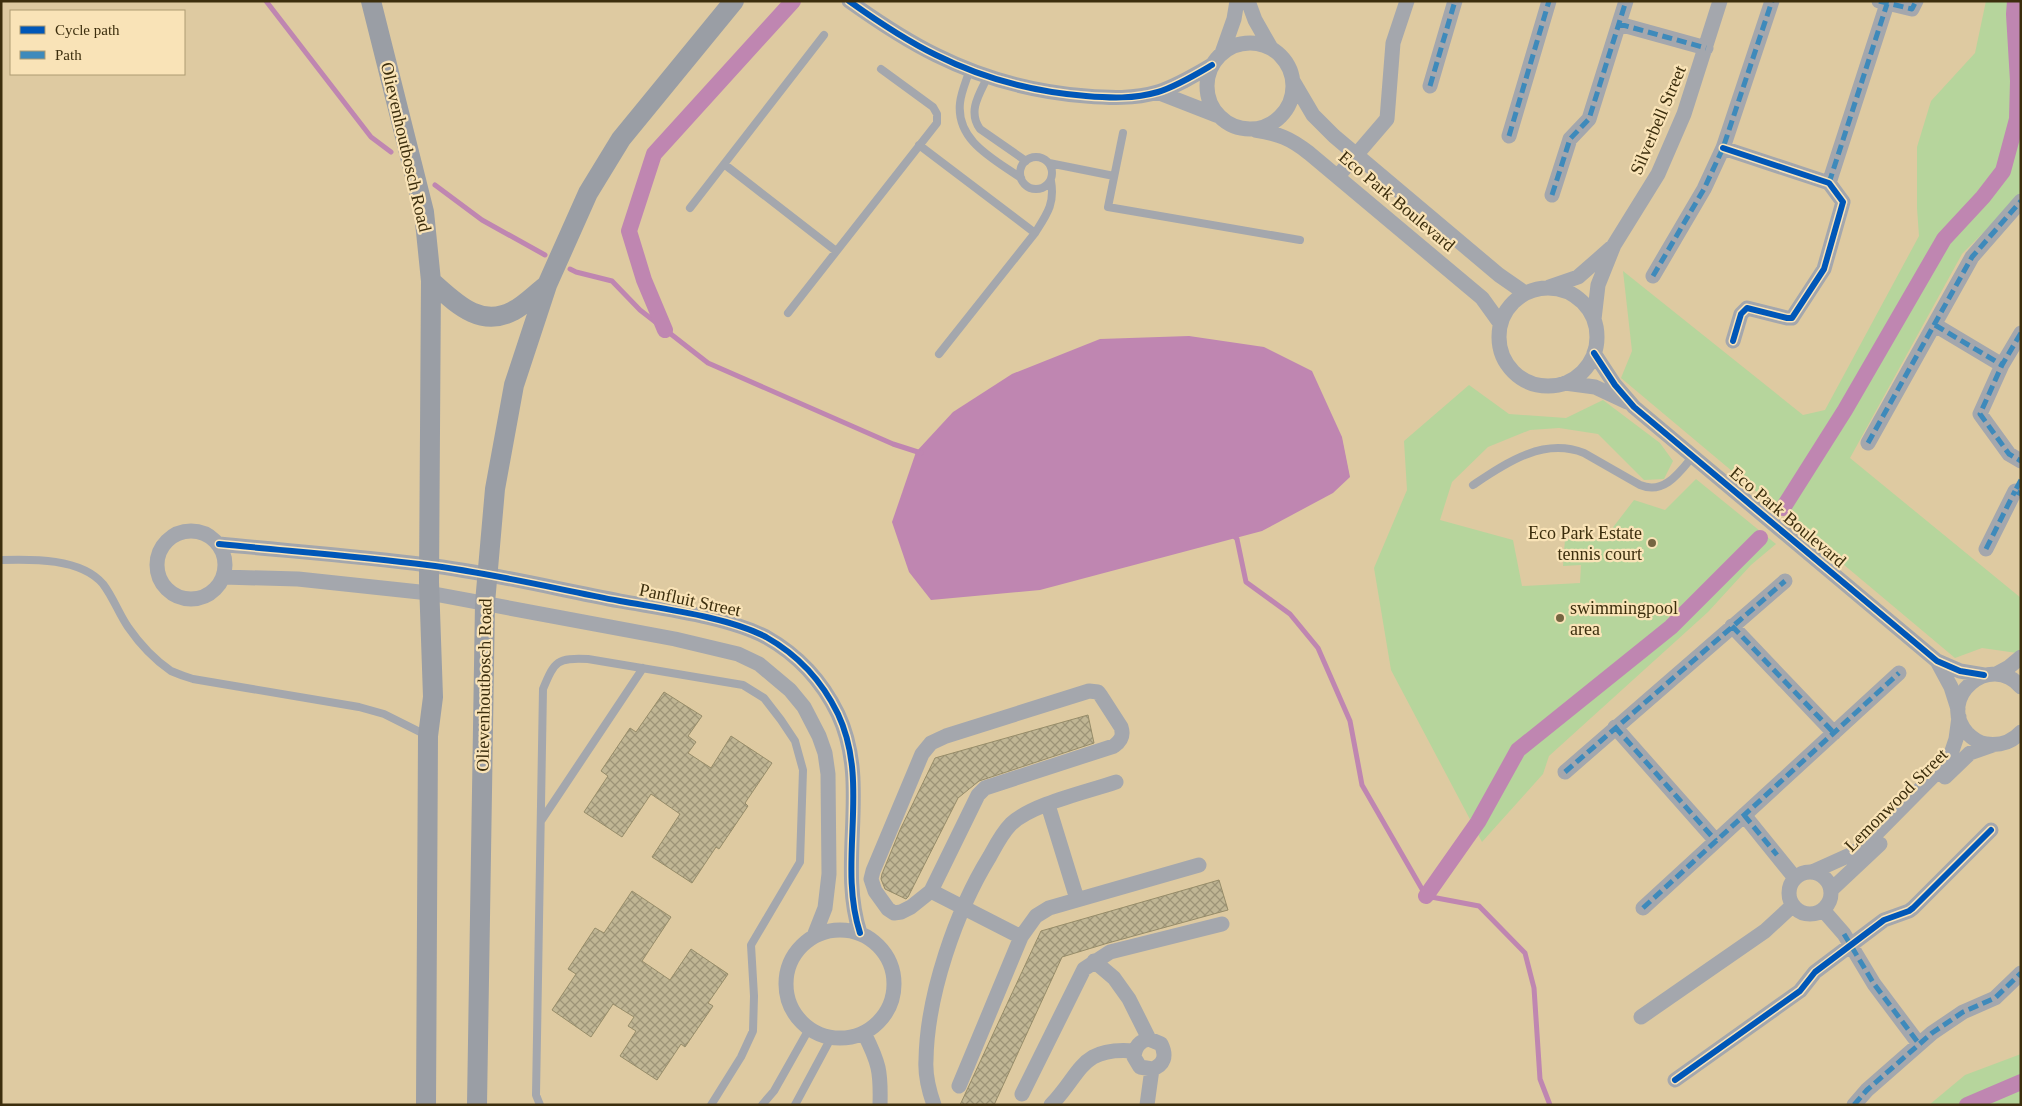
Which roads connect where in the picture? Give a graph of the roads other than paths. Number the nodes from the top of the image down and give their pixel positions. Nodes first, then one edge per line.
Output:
1 (371, 1) edge
2 (734, 1) edge
3 (849, 1) edge
4 (1237, 1) edge
5 (1248, 1) edge
6 (1407, 1) edge
7 (1455, 1) edge
8 (1549, 1) edge
9 (1626, 1) edge
10 (1720, 1) edge
11 (1772, 1) edge
12 (1916, 1) edge
13 (1883, 2) edge
14 (1619, 24) junction
15 (824, 35) dead end
16 (1271, 48) junction
17 (1706, 48) junction
18 (1222, 53) junction
19 (1212, 64) junction
20 (881, 69) dead end
21 (970, 69) junction
22 (988, 76) junction
23 (1293, 82) junction
24 (1430, 86) dead end
25 (1157, 92) junction
26 (1216, 115) junction
27 (1255, 130) junction
28 (1123, 133) dead end
29 (1509, 136) dead end
30 (920, 144) junction
31 (1723, 148) junction
32 (1356, 155) junction
33 (1026, 161) junction
34 (1049, 163) junction
35 (724, 164) junction
36 (1114, 176) junction
37 (1338, 176) junction
38 (1021, 178) junction
39 (1051, 181) junction
40 (1829, 183) junction
41 (1552, 195) dead end
42 (2021, 201) edge
43 (690, 208) dead end
44 (1035, 233) junction
45 (1300, 240) dead end
46 (1614, 245) junction
47 (836, 250) junction
48 (1653, 276) dead end
49 (431, 281) junction
50 (547, 285) junction
51 (1548, 287) junction
52 (1525, 293) junction
53 (788, 313) dead end
54 (1594, 319) junction
55 (1500, 323) junction
56 (1934, 325) junction
57 (2021, 333) edge
58 (1733, 341) dead end
59 (1594, 353) junction
60 (939, 354) dead end
61 (2002, 365) junction
62 (1566, 383) junction
63 (1634, 407) junction
64 (1868, 444) dead end
65 (1693, 456) junction
66 (2021, 461) edge
67 (1474, 485) dead end
68 (2019, 488) edge
69 (219, 544) junction
70 (1986, 550) dead end
71 (1, 560) edge
72 (429, 565) junction
73 (488, 575) junction
74 (223, 577) junction
75 (1785, 581) dead end
76 (429, 593) junction
77 (485, 603) junction
78 (1732, 626) junction
79 (2021, 657) edge
80 (1938, 661) junction
81 (643, 668) junction
82 (1899, 673) dead end
83 (1990, 675) junction
84 (2021, 687) edge
85 (1958, 714) junction
86 (1615, 728) junction
87 (2021, 732) edge
88 (1834, 733) junction
89 (428, 736) junction
90 (1999, 744) junction
91 (2021, 744) edge
92 (1564, 772) dead end
93 (1116, 782) dead end
94 (1048, 805) junction
95 (1744, 815) junction
96 (541, 821) junction
97 (1990, 830) dead end
98 (1716, 841) junction
99 (1200, 865) dead end
100 (1812, 872) junction
101 (1795, 878) junction
102 (1831, 890) junction
103 (931, 891) junction
104 (1077, 899) junction
105 (1792, 906) junction
106 (964, 908) junction
107 (1643, 908) dead end
108 (1823, 910) junction
109 (1222, 924) dead end
110 (860, 933) junction
111 (814, 936) junction
112 (1021, 937) junction
113 (1851, 946) junction
114 (1094, 961) junction
115 (2021, 973) edge
116 (1641, 1017) dead end
117 (809, 1029) junction
118 (864, 1033) junction
119 (831, 1038) junction
120 (1149, 1039) junction
121 (1919, 1044) junction
122 (1135, 1050) junction
123 (1152, 1070) junction
124 (1675, 1080) dead end
125 (959, 1086) dead end
126 (1022, 1094) dead end
127 (426, 1105) edge
128 (477, 1105) edge
129 (540, 1105) edge
130 (711, 1105) edge
131 (762, 1105) edge
132 (795, 1105) edge
133 (880, 1105) edge
134 (934, 1105) edge
135 (1051, 1105) edge
136 (1147, 1105) edge
137 (1854, 1105) edge

1 - 49 main road, Olievenhoutbosch Road
2 - 50 main road, Olievenhoutbosch Road
3 - 21 street
4 - 18 street
5 - 16 street
6 - 32 street
7 - 24 street
8 - 29 street
9 - 14 street
10 - 17 street, Silverbell Street
11 - 31 street
12 - 13 street
13 - 40 street
14 - 17 street
14 - 41 street
15 - 35 lane
16 - 18 street
16 - 23 street
17 - 46 street, Silverbell Street
18 - 19 street
19 - 25 street
19 - 26 street
20 - 30 lane
21 - 22 street
21 - 38 lane
22 - 25 street
22 - 33 lane
23 - 27 street
23 - 32 street, Eco Park Boulevard
25 - 26 street
26 - 27 street
27 - 37 street, Eco Park Boulevard
28 - 36 lane
30 - 44 lane
30 - 47 lane
31 - 40 street
31 - 48 street
32 - 37 street
32 - 52 street, Eco Park Boulevard
33 - 34 lane
33 - 38 lane
34 - 36 lane
34 - 39 lane
35 - 43 lane
35 - 47 lane
36 - 45 lane
37 - 55 street, Eco Park Boulevard
38 - 39 lane
39 - 44 lane
40 - 58 street
42 - 56 street
44 - 60 lane
46 - 51 street, Silverbell Street
46 - 54 street, Silverbell Street
47 - 53 lane
49 - 50 main road
49 - 72 main road, Olievenhoutbosch Road
50 - 73 main road, Olievenhoutbosch Road
51 - 52 street
51 - 54 street
52 - 55 street
54 - 59 street
55 - 62 street
56 - 61 street
56 - 64 street
57 - 61 street
59 - 62 street
59 - 63 street, Eco Park Boulevard
61 - 66 street
62 - 63 street, Eco Park Boulevard
63 - 65 street, Eco Park Boulevard
65 - 67 lane
65 - 80 street, Eco Park Boulevard
68 - 70 street
69 - 72 street, Panfluit Street
69 - 74 street
69 - 74 street
71 - 89 lane
72 - 73 street, Panfluit Street
72 - 76 main road, Olievenhoutbosch Road
73 - 77 main road, Olievenhoutbosch Road
73 - 110 street, Panfluit Street
74 - 76 street
75 - 78 street
76 - 77 street
76 - 89 main road, Olievenhoutbosch Road
77 - 111 street
77 - 128 main road, Olievenhoutbosch Road
78 - 86 street
78 - 88 street
79 - 83 street
80 - 83 street, Eco Park Boulevard
80 - 85 street, Eco Park Boulevard
81 - 96 lane
81 - 96 lane
81 - 130 lane
82 - 88 street
83 - 84 street, Eco Park Boulevard
83 - 85 street
85 - 90 street
85 - 100 street, Lemonwood Street
86 - 92 street
86 - 98 street
87 - 90 street
88 - 95 street
89 - 127 main road, Olievenhoutbosch Road
90 - 91 street
90 - 102 street, Lemonwood Street
93 - 94 street
94 - 104 street
94 - 106 street
95 - 98 street
95 - 101 street
96 - 129 lane
97 - 113 street
98 - 107 street
99 - 104 street
100 - 101 street, Lemonwood Street
100 - 102 street
101 - 105 street
102 - 108 street, Lemonwood Street
103 - 103 street
103 - 106 street
104 - 112 street
105 - 108 street
105 - 116 street
106 - 112 street
106 - 134 street
108 - 113 street
109 - 114 street
110 - 111 street
110 - 118 street
111 - 117 street
112 - 125 street
113 - 121 street
113 - 124 street
114 - 120 street
114 - 126 street
115 - 121 street
117 - 119 street
117 - 131 lane
118 - 119 street
118 - 133 street
119 - 132 lane
120 - 122 street
120 - 123 street
121 - 137 street
122 - 123 street
122 - 135 street
123 - 136 street

